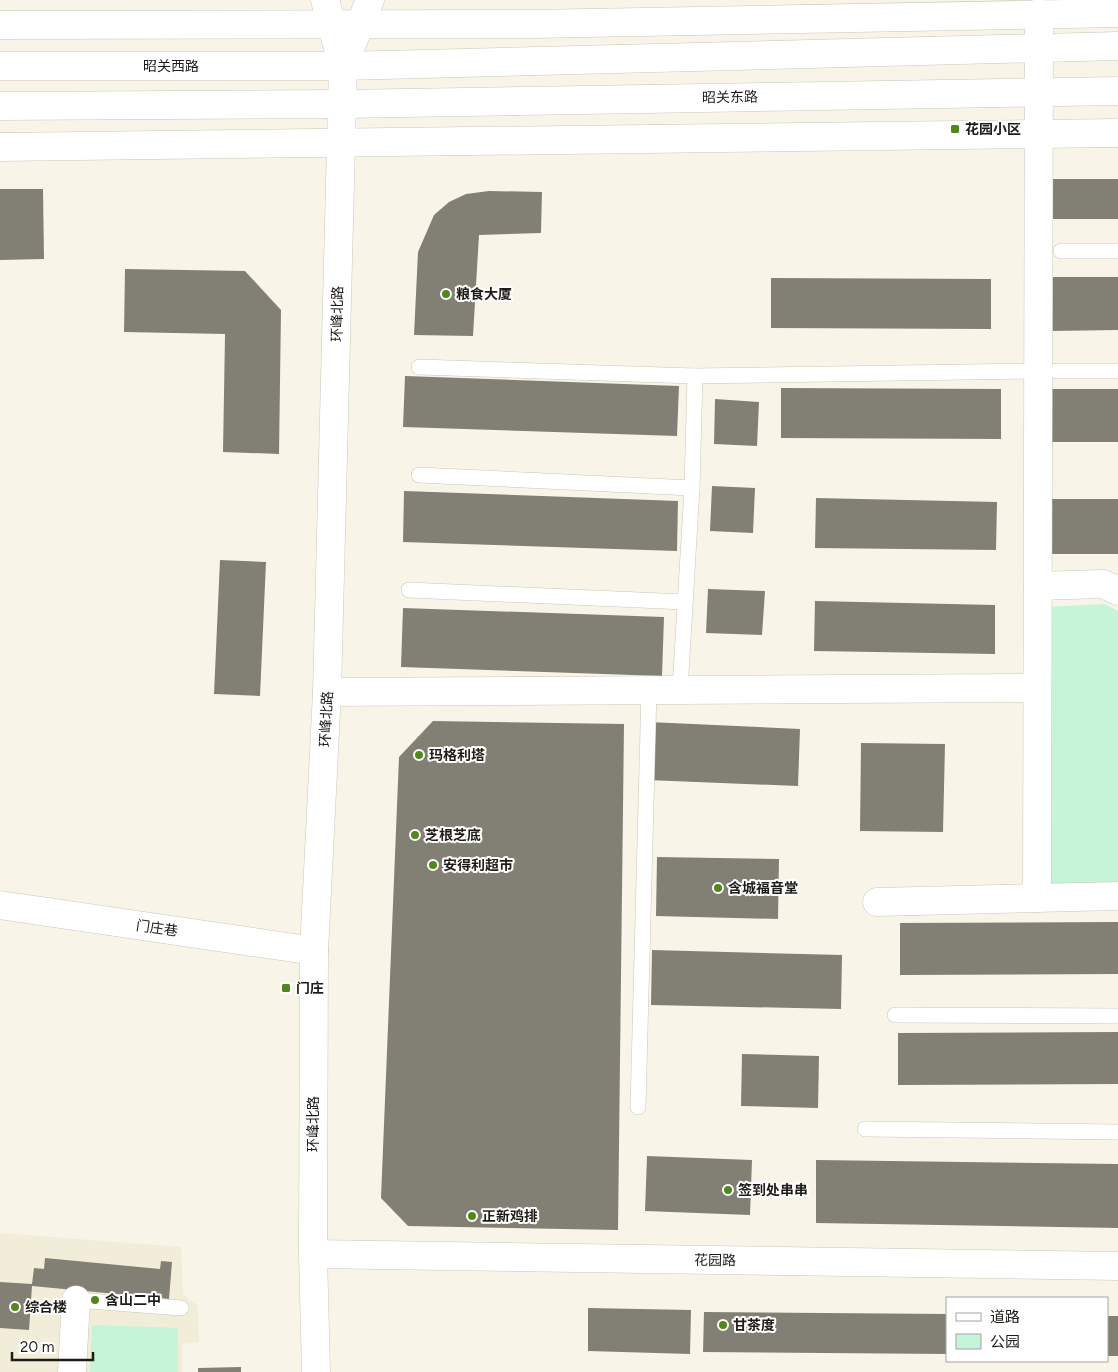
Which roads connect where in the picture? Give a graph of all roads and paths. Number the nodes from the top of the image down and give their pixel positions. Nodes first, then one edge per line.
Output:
1 (325, 0) edge
2 (370, 0) edge
3 (1118, 13) edge
4 (1039, 14) junction
5 (0, 25) edge
6 (1118, 46) edge
7 (1039, 48) junction
8 (0, 66) edge
9 (343, 66) junction
10 (1118, 91) edge
11 (1039, 92) junction
12 (342, 104) junction
13 (0, 106) edge
14 (1118, 133) edge
15 (1038, 134) junction
16 (341, 144) junction
17 (0, 147) edge
18 (1061, 251) dead end
19 (1118, 251) edge
20 (419, 367) dead end
21 (1047, 371) junction
22 (1118, 371) edge
23 (695, 376) junction
24 (419, 474) dead end
25 (692, 488) junction
26 (1038, 586) junction
27 (409, 590) dead end
28 (1118, 591) edge
29 (685, 602) junction
30 (1037, 688) junction
31 (648, 690) junction
32 (680, 690) junction
33 (327, 692) junction
34 (1118, 896) edge
35 (1037, 898) junction
36 (878, 902) dead end
37 (0, 905) edge
38 (314, 951) junction
39 (895, 1015) dead end
40 (1118, 1016) edge
41 (638, 1107) dead end
42 (865, 1129) dead end
43 (1118, 1132) edge
44 (313, 1254) junction
45 (1118, 1266) edge
46 (76, 1300) joint
47 (181, 1308) dead end
48 (72, 1372) edge
49 (316, 1372) edge

1 - 9 street, 环峰北路
2 - 9 street, 环峰北路
3 - 4 street
4 - 5 street
4 - 7 street
6 - 7 street
7 - 9 street
7 - 11 street
8 - 9 street, 昭关西路
9 - 12 street, 环峰北路
10 - 11 street, 昭关东路
11 - 12 street, 昭关东路
11 - 15 street
12 - 13 street
12 - 16 street, 环峰北路
14 - 15 street
15 - 16 street
15 - 21 street
16 - 17 street
16 - 33 street, 环峰北路
18 - 19 lane
20 - 23 lane
21 - 22 lane
21 - 23 lane
21 - 26 street
23 - 25 lane
24 - 25 lane
25 - 29 lane
26 - 28 street
26 - 30 street
27 - 29 lane
29 - 32 lane
30 - 32 street
30 - 35 street
31 - 32 street
31 - 33 street
31 - 41 lane
33 - 38 street, 环峰北路
34 - 35 street
35 - 36 street
37 - 38 street, 门庄巷
38 - 44 street, 环峰北路
39 - 40 lane
42 - 43 lane
44 - 45 street, 花园路
44 - 49 street, 环峰北路
46 - 47 lane
46 - 48 street

